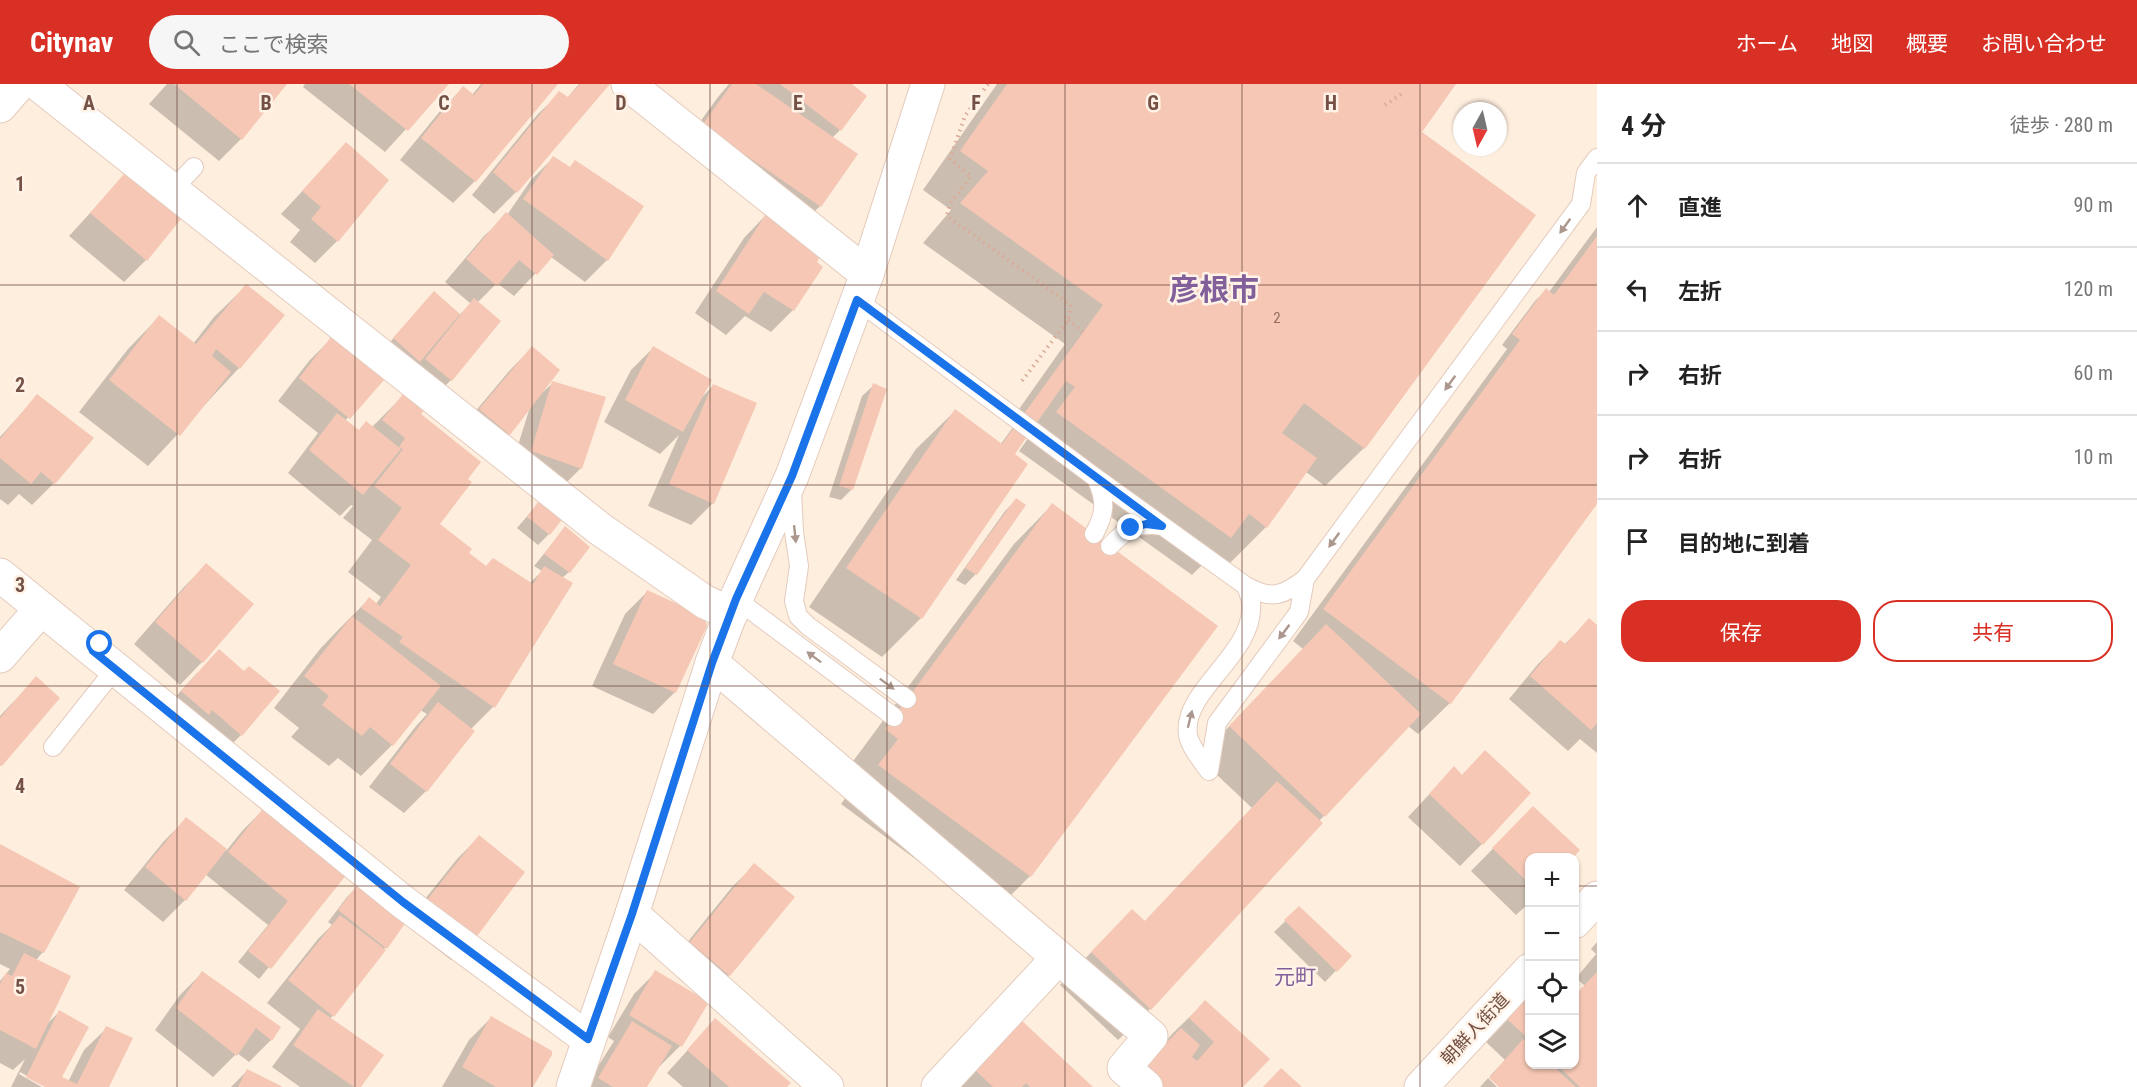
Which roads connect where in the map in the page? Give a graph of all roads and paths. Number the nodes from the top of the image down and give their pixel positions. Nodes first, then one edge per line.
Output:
1 (20, 84) edge
2 (38, 84) edge
3 (628, 84) edge
4 (928, 84) edge
5 (988, 84) edge
6 (1403, 93) dead end
7 (1385, 105) dead end
8 (0, 106) edge
9 (1597, 158) edge
10 (194, 167) dead end
11 (172, 190) junction
12 (862, 287) junction
13 (1068, 320) junction
14 (1083, 332) dead end
15 (1016, 389) dead end
16 (792, 476) junction
17 (1096, 478) junction
18 (1162, 526) junction
19 (1094, 534) dead end
20 (1110, 546) dead end
21 (0, 575) edge
22 (1305, 579) junction
23 (1246, 586) junction
24 (733, 606) junction
25 (42, 610) junction
26 (103, 654) junction
27 (0, 656) edge
28 (712, 663) junction
29 (907, 699) dead end
30 (894, 717) dead end
31 (53, 747) dead end
32 (1597, 898) edge
33 (632, 914) junction
34 (1579, 918) edge
35 (1058, 958) junction
36 (1525, 975) edge
37 (588, 1039) junction
38 (573, 1087) edge
39 (827, 1087) edge
40 (938, 1087) edge
41 (1146, 1087) edge
42 (1421, 1087) edge

1 - 8 street
2 - 11 street
3 - 12 street
4 - 12 street
5 - 13 path
6 - 7 path
9 -> 22 lane
10 - 11 lane
11 - 24 street
12 - 16 street
12 - 17 lane
13 - 14 path
13 - 15 path
16 - 24 street
16 -> 29 lane
17 - 18 lane
17 - 19 lane
18 - 20 lane
18 - 23 lane
21 - 25 street
22 - 23 lane
22 -> 23 lane
24 - 28 street
30 -> 24 lane
25 - 26 street
25 - 27 street
26 - 31 lane
26 - 37 street
28 - 33 street
28 - 35 street
32 - 34 street
33 - 37 street
33 - 39 street
35 - 40 street
35 - 41 street
36 - 42 street, 朝鮮人街道
37 - 38 street

